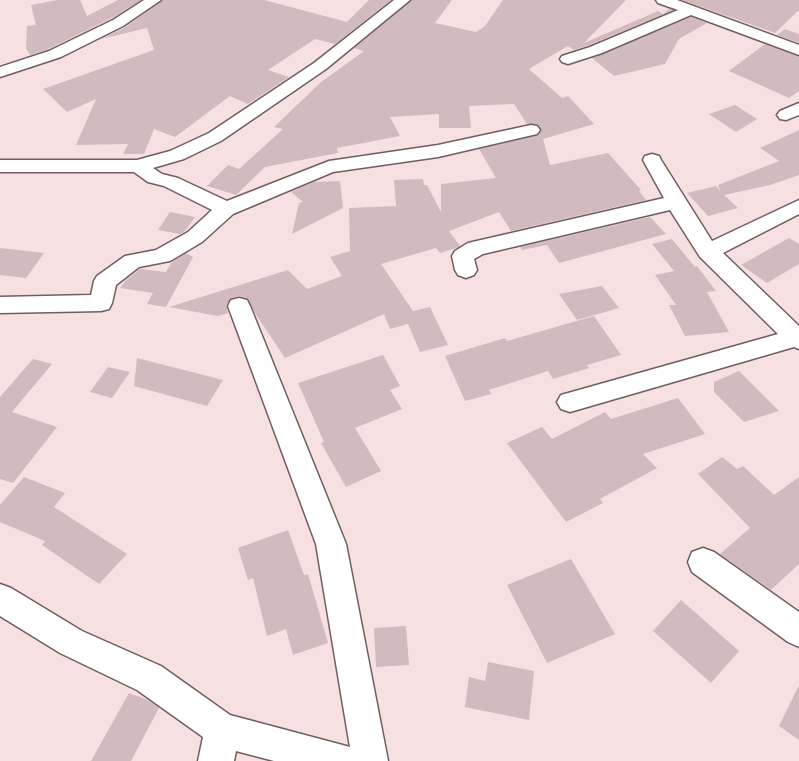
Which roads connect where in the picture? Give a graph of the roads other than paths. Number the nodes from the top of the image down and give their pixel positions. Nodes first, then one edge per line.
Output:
1 (154, 0) edge
2 (403, 0) edge
3 (663, 0) edge
4 (689, 11) junction
5 (799, 50) edge
6 (568, 59) dead end
7 (0, 72) edge
8 (531, 130) dead end
9 (652, 160) dead end
10 (0, 166) edge
11 (138, 166) junction
12 (676, 202) junction
13 (799, 206) edge
14 (226, 209) junction
15 (708, 252) junction
16 (466, 270) dead end
17 (0, 305) edge
18 (239, 306) dead end
19 (797, 339) edge
20 (570, 402) dead end
21 (703, 562) dead end
22 (0, 599) edge
23 (799, 631) edge
24 (219, 745) edge
25 (340, 761) edge
26 (370, 761) edge

1 - 7 street
2 - 11 street
3 - 4 street
4 - 5 street
4 - 6 street
8 - 14 street
9 - 12 street
10 - 11 street
11 - 14 street
12 - 15 street
12 - 16 street
13 - 15 street
14 - 17 street
15 - 19 street
18 - 26 street
19 - 20 street
21 - 23 street
22 - 24 street
24 - 25 street

